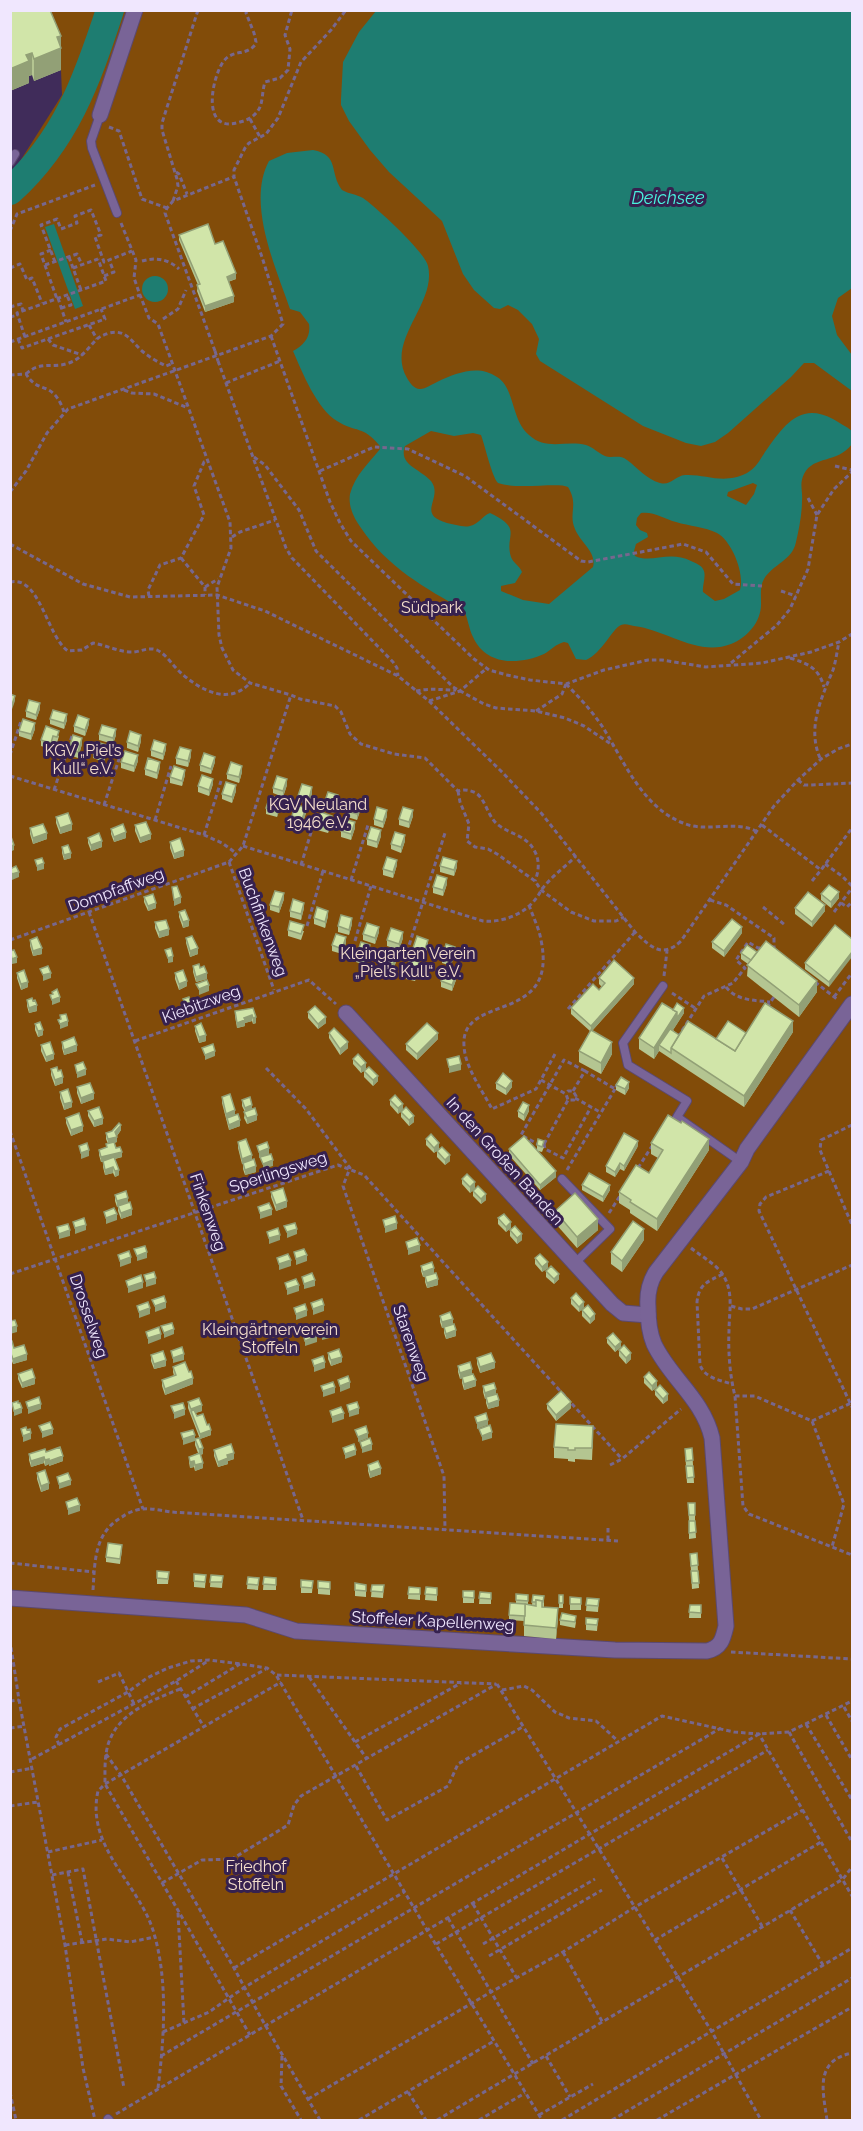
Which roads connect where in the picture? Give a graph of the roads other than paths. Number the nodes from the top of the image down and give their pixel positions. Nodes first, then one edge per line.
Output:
1 (135, 10) edge
2 (102, 120) joint
3 (117, 213) road end
4 (663, 986) road end
5 (850, 1007) edge
6 (346, 1013) road end
7 (741, 1162) junction
8 (562, 1179) road end
9 (574, 1263) junction
10 (648, 1315) junction
11 (10, 1598) edge

1 - 2 street
2 - 3 lane
4 - 7 lane
5 - 7 street
6 - 9 street, In den Großen Banden
7 - 10 street
8 - 9 lane
9 - 10 street, In den Großen Banden
10 - 11 street, Stoffeler Kapellenweg

